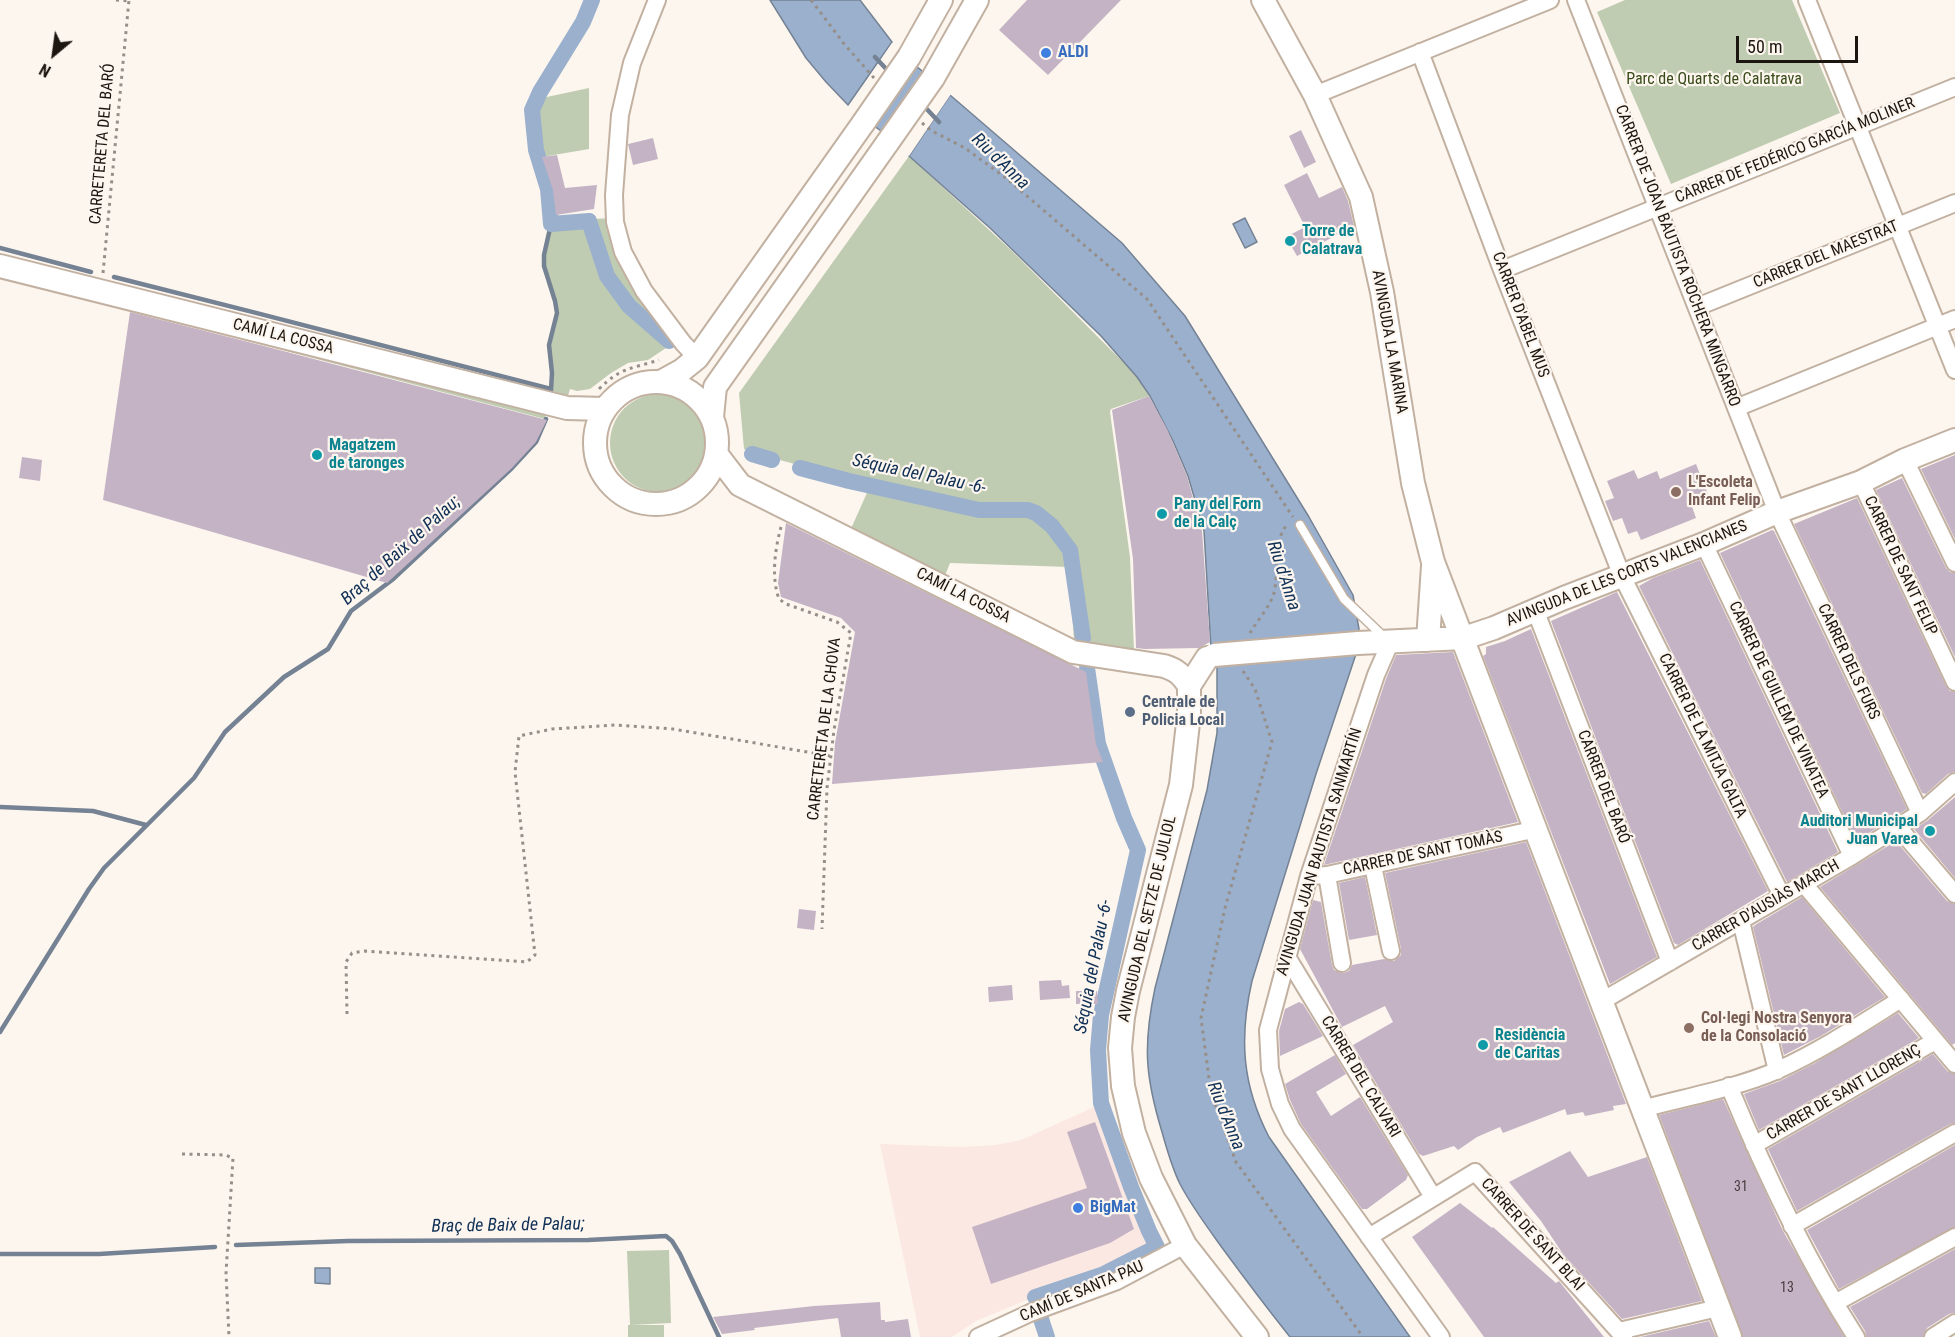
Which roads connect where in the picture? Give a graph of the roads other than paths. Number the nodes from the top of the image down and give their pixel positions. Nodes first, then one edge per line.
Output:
1 (657, 0) edge
2 (941, 0) edge
3 (977, 0) edge
4 (1263, 0) edge
5 (1550, 0) edge
6 (1576, 0) edge
7 (1807, 0) edge
8 (1420, 52) junction
9 (1955, 87) edge
10 (1315, 95) junction
11 (1858, 126) junction
12 (1955, 203) edge
13 (1657, 207) junction
14 (1898, 226) junction
15 (0, 266) edge
16 (1502, 270) junction
17 (1696, 307) junction
18 (1955, 319) edge
19 (1937, 326) junction
20 (690, 351) junction
21 (1955, 370) edge
22 (661, 382) junction
23 (598, 401) junction
24 (567, 408) junction
25 (1736, 408) junction
26 (711, 417) junction
27 (595, 440) junction
28 (1955, 440) edge
29 (717, 455) junction
30 (1905, 460) junction
31 (1861, 482) junction
32 (701, 485) junction
33 (740, 485) junction
34 (1777, 512) junction
35 (1300, 525) road end
36 (1704, 544) junction
37 (1433, 562) junction
38 (1955, 563) edge
39 (1623, 576) junction
40 (1536, 612) junction
41 (1464, 638) junction
42 (1428, 640) junction
43 (1390, 643) junction
44 (1210, 656) junction
45 (1164, 666) junction
46 (1955, 682) edge
47 (1189, 686) junction
48 (1955, 782) edge
49 (1920, 813) junction
50 (1898, 827) junction
51 (1537, 829) junction
52 (1852, 856) junction
53 (1373, 866) junction
54 (1327, 875) junction
55 (1310, 876) junction
56 (1804, 884) junction
57 (1955, 894) edge
58 (1782, 896) junction
59 (1741, 921) junction
60 (1391, 951) dead end
61 (1287, 957) junction
62 (1670, 962) junction
63 (1342, 963) dead end
64 (1901, 999) junction
65 (1602, 1001) junction
66 (1935, 1041) junction
67 (1954, 1062) edge
68 (1777, 1071) junction
69 (1730, 1086) junction
70 (1642, 1109) junction
71 (1955, 1133) edge
72 (1754, 1145) junction
73 (1433, 1197) junction
74 (1792, 1226) junction
75 (1369, 1237) junction
76 (1955, 1237) edge
77 (1185, 1245) junction
78 (1835, 1303) junction
79 (1718, 1308) junction
80 (1955, 1323) edge
81 (1621, 1334) edge
82 (978, 1337) edge
83 (1257, 1337) edge
84 (1441, 1337) edge
85 (1730, 1337) edge
86 (1857, 1337) edge
87 (1933, 1337) edge

1 - 20 street
2 - 20 street, bridge
3 - 26 street, bridge
4 - 10 street, AVINGUDA LA MARINA
5 - 8 street
6 - 13 street, CARRER DE JOAN BAUTISTA ROCHERA MINGARRO
7 - 11 street
8 - 10 street
8 - 16 street, CARRER D'ABEL MUS
9 - 11 street, CARRER DE FEDÉRICO GARCÍA MOLINER
10 - 37 street, AVINGUDA LA MARINA
11 - 13 street, CARRER DE FEDÉRICO GARCÍA MOLINER
11 - 14 street
12 - 14 street, CARRER DEL MAESTRAT
13 - 16 street, CARRER DE FEDÉRICO GARCÍA MOLINER
13 - 17 street, CARRER DE JOAN BAUTISTA ROCHERA MINGARRO
14 - 17 street, CARRER DEL MAESTRAT
14 - 19 street
15 - 24 street, CAMÍ LA COSSA
16 - 39 street, CARRER D'ABEL MUS
17 - 25 street, CARRER DE JOAN BAUTISTA ROCHERA MINGARRO
18 - 19 street
19 - 21 street
19 - 25 street
20 - 22 street
22 - 23 street
22 - 26 street
23 - 24 street, CAMÍ LA COSSA
23 - 27 street
24 - 27 street
25 - 34 street, CARRER DE JOAN BAUTISTA ROCHERA MINGARRO
26 - 29 street
27 - 32 street
28 - 30 street, AVINGUDA DE LES CORTS VALENCIANES
29 - 32 street
29 - 33 street, CAMÍ LA COSSA
30 - 31 street, AVINGUDA DE LES CORTS VALENCIANES
30 - 38 street
31 - 34 street, AVINGUDA DE LES CORTS VALENCIANES
31 - 46 street, CARRER DE SANT FELIP
32 - 33 street, CAMÍ LA COSSA
33 - 45 street, CAMÍ LA COSSA
34 - 36 street, AVINGUDA DE LES CORTS VALENCIANES
34 - 49 street, CARRER DELS FURS
35 - 43 lane
36 - 39 street, AVINGUDA DE LES CORTS VALENCIANES
36 - 52 street, CARRER DE GUILLEM DE VINATEA
37 - 41 street
37 - 42 street
39 - 40 street, AVINGUDA DE LES CORTS VALENCIANES
39 - 58 street, CARRER DE LA MITJA GALTA
40 - 41 street, AVINGUDA DE LES CORTS VALENCIANES
40 - 62 street, CARRER DEL BARÓ
41 - 42 street, AVINGUDA DE LES CORTS VALENCIANES
41 - 51 street
42 - 43 street, AVINGUDA DE LES CORTS VALENCIANES
43 - 44 street, AVINGUDA DE LES CORTS VALENCIANES, bridge
43 - 55 street, AVINGUDA JUAN BAUTISTA SANMARTÍN
44 - 45 street
44 - 47 street
45 - 47 street, CAMÍ LA COSSA
47 - 77 street, AVINGUDA DEL SETZE DE JULIOL
48 - 49 street, CARRER D'AUSIÀS MARCH
49 - 50 street, CARRER D'AUSIÀS MARCH
50 - 52 street, CARRER D'AUSIÀS MARCH
50 - 57 street
51 - 53 street, CARRER DE SANT TOMÀS
51 - 65 street
52 - 56 street, CARRER D'AUSIÀS MARCH
53 - 54 street, CARRER DE SANT TOMÀS
53 - 60 street
54 - 55 street, CARRER DE SANT TOMÀS
54 - 63 street
55 - 61 street, AVINGUDA JUAN BAUTISTA SANMARTÍN
56 - 58 street, CARRER D'AUSIÀS MARCH
56 - 64 street
58 - 59 street, CARRER D'AUSIÀS MARCH
59 - 62 street, CARRER D'AUSIÀS MARCH
59 - 68 street
61 - 73 street, CARRER DEL CALVARI
61 - 75 street, AVINGUDA JUAN BAUTISTA SANMARTÍN
62 - 65 street, CARRER D'AUSIÀS MARCH
64 - 66 street
64 - 68 street
65 - 70 street
66 - 67 street
66 - 72 street, CARRER DE SANT LLORENÇ
68 - 69 street
69 - 70 street
69 - 72 street
70 - 79 street
71 - 74 street
72 - 74 street
73 - 75 street, CARRER DE SANT BLAI
73 - 81 street, CARRER DE SANT BLAI
74 - 78 street
75 - 84 street, AVINGUDA JUAN BAUTISTA SANMARTÍN
76 - 78 street
77 - 82 street, CAMÍ DE SANTA PAU
77 - 83 street, AVINGUDA DEL SETZE DE JULIOL
78 - 86 street
79 - 81 street
79 - 85 street
80 - 87 street

